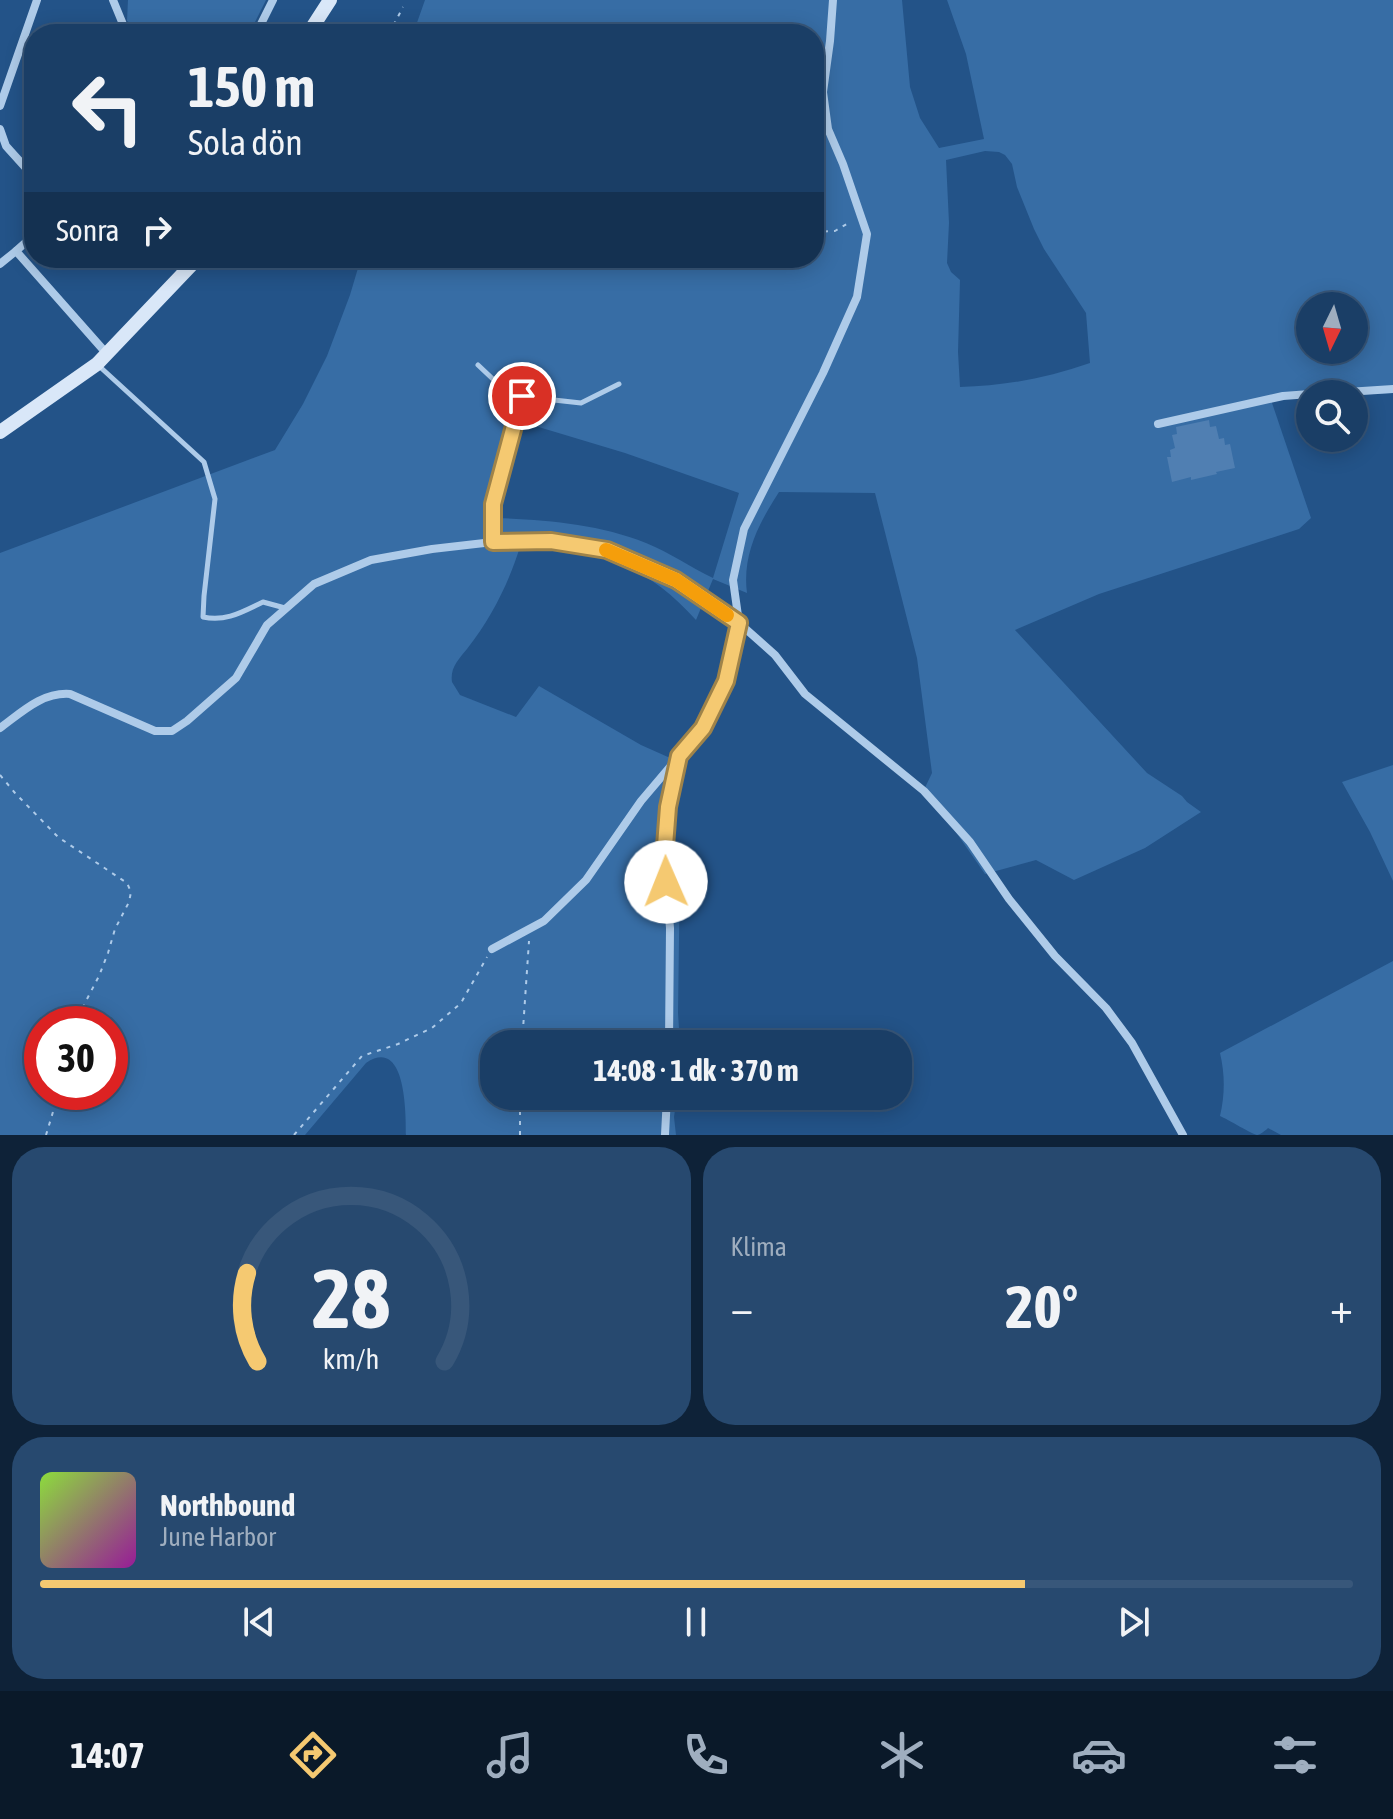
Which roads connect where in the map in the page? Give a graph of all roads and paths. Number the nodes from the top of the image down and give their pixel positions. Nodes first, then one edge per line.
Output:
1 (37, 0) edge
2 (113, 0) edge
3 (273, 0) edge
4 (330, 0) edge
5 (833, 0) edge
6 (403, 7) dead end
7 (28, 24) edge
8 (123, 24) edge
9 (261, 24) edge
10 (314, 24) edge
11 (394, 24) edge
12 (23, 39) edge
13 (824, 85) edge
14 (824, 99) edge
15 (0, 106) edge
16 (0, 129) edge
17 (24, 166) edge
18 (860, 213) junction
19 (824, 232) edge
20 (24, 244) edge
21 (16, 251) junction
22 (24, 261) edge
23 (0, 264) edge
24 (30, 268) edge
25 (188, 268) edge
26 (102, 359) junction
27 (478, 365) dead end
28 (619, 384) dead end
29 (1393, 389) edge
30 (1368, 391) edge
31 (1296, 395) edge
32 (522, 396) junction
33 (1158, 424) dead end
34 (0, 432) edge
35 (493, 542) junction
36 (286, 608) junction
37 (739, 623) junction
38 (0, 728) edge
39 (679, 756) junction
40 (0, 775) edge
41 (530, 928) junction
42 (492, 949) joint
43 (84, 1006) edge
44 (523, 1030) edge
45 (669, 1030) edge
46 (54, 1110) edge
47 (520, 1110) edge
48 (666, 1110) edge
49 (46, 1135) edge
50 (294, 1135) edge
51 (520, 1135) edge
52 (665, 1135) edge
53 (1183, 1135) edge

1 - 7 street
2 - 8 street
3 - 9 street
4 - 10 street
5 - 13 street
6 - 11 path
12 - 15 street
14 - 18 street
16 - 17 street
18 - 19 path
18 - 37 street
20 - 21 street
21 - 22 street
21 - 23 street
24 - 26 street
25 - 26 street
26 - 34 street
26 - 36 lane
27 - 32 lane
28 - 32 lane
29 - 30 street
31 - 33 street
32 - 35 lane
35 - 36 street
35 - 37 street
36 - 38 street
37 - 39 street
37 - 53 street
39 - 41 street
39 - 45 street
40 - 43 path
41 - 42 street
41 - 44 path
42 - 50 path
46 - 49 path
47 - 51 path
48 - 52 street

